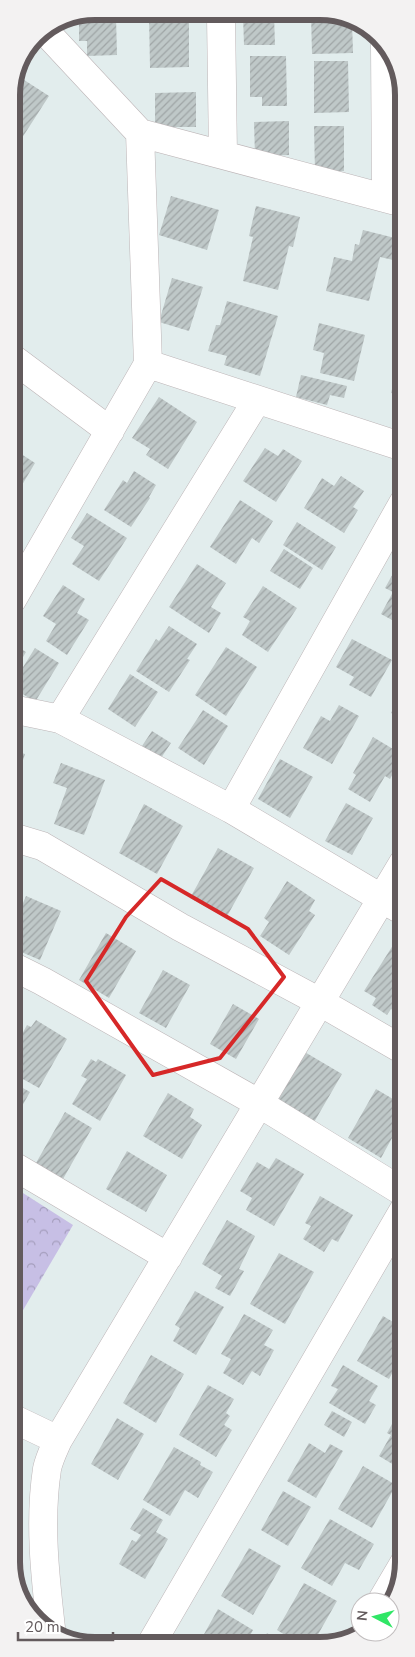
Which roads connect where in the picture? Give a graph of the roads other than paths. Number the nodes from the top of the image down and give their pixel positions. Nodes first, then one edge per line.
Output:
1 (221, 20) edge
2 (52, 34) edge
3 (386, 60) edge
4 (140, 133) junction
5 (223, 155) junction
6 (394, 200) edge
7 (20, 364) edge
8 (148, 364) junction
9 (258, 400) junction
10 (110, 431) junction
11 (395, 444) edge
12 (395, 518) edge
13 (20, 586) edge
14 (20, 710) edge
15 (60, 719) junction
16 (231, 809) junction
17 (20, 839) edge
18 (393, 905) edge
19 (20, 970) edge
20 (320, 1002) junction
21 (395, 1045) edge
22 (260, 1104) junction
23 (20, 1170) edge
24 (395, 1187) edge
25 (395, 1226) edge
26 (168, 1257) junction
27 (20, 1422) edge
28 (58, 1440) junction
29 (50, 1622) edge
30 (155, 1637) edge

1 - 5 street
2 - 4 street
3 - 6 street
4 - 5 street
4 - 8 street
5 - 6 street
7 - 10 street
8 - 9 street
8 - 10 street
9 - 11 street
9 - 15 street
10 - 13 street
12 - 16 street
14 - 15 street
15 - 16 street
16 - 18 street
17 - 20 street
18 - 20 street
19 - 22 street
20 - 21 street
20 - 22 street
22 - 24 street
22 - 26 street
23 - 26 street
25 - 30 street
26 - 28 street
27 - 28 street
28 - 29 street

